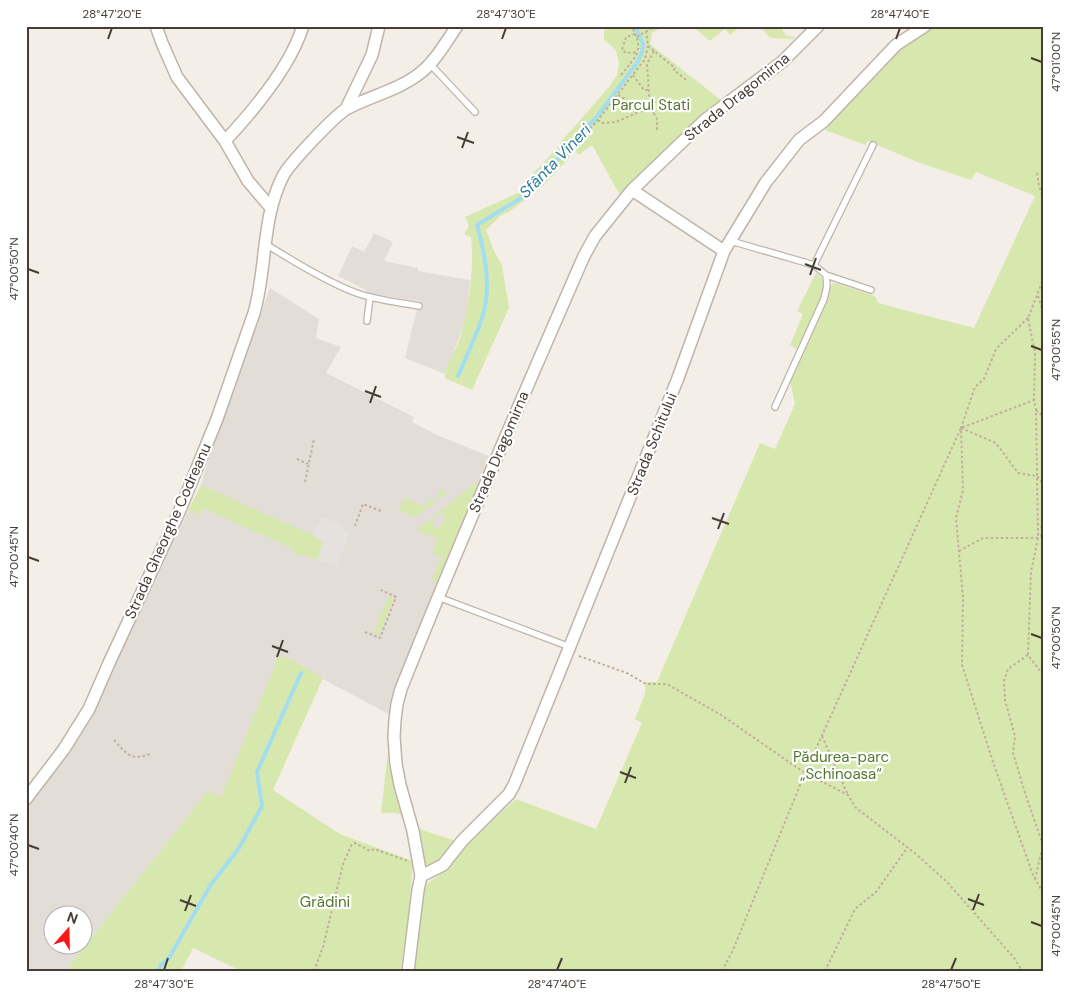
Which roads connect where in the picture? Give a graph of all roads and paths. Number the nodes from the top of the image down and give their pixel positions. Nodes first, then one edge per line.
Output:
1 (156, 26) edge
2 (303, 26) edge
3 (379, 26) edge
4 (457, 26) edge
5 (631, 26) edge
6 (655, 26) edge
7 (818, 26) edge
8 (925, 26) edge
9 (646, 31) junction
10 (636, 35) junction
11 (648, 46) junction
12 (654, 51) junction
13 (637, 52) junction
14 (430, 64) junction
15 (621, 75) dead end
16 (633, 75) junction
17 (686, 80) dead end
18 (649, 90) junction
19 (618, 95) junction
20 (650, 107) junction
21 (665, 107) dead end
22 (346, 109) junction
23 (644, 110) junction
24 (475, 112) dead end
25 (653, 113) junction
26 (598, 120) junction
27 (659, 131) dead end
28 (225, 141) junction
29 (873, 145) dead end
30 (573, 147) dead end
31 (1037, 173) dead end
32 (632, 190) junction
33 (1044, 200) edge
34 (271, 208) junction
35 (731, 241) junction
36 (264, 243) junction
37 (724, 251) junction
38 (814, 265) junction
39 (826, 275) junction
40 (1044, 277) edge
41 (871, 290) dead end
42 (1037, 295) junction
43 (370, 297) junction
44 (419, 306) dead end
45 (1044, 315) edge
46 (1028, 318) junction
47 (366, 321) dead end
48 (1034, 400) junction
49 (775, 407) dead end
50 (1036, 410) junction
51 (1044, 417) edge
52 (961, 428) junction
53 (314, 439) dead end
54 (297, 459) dead end
55 (308, 464) junction
56 (1037, 476) junction
57 (305, 482) dead end
58 (1044, 485) edge
59 (380, 511) dead end
60 (1037, 523) junction
61 (355, 526) dead end
62 (1044, 530) edge
63 (1044, 533) edge
64 (1038, 538) junction
65 (959, 552) junction
66 (380, 590) dead end
67 (438, 597) junction
68 (365, 632) dead end
69 (569, 649) junction
70 (1028, 655) junction
71 (1044, 676) edge
72 (822, 736) junction
73 (114, 740) dead end
74 (150, 754) dead end
75 (805, 773) junction
76 (848, 795) junction
77 (26, 799) edge
78 (908, 848) junction
79 (420, 871) junction
80 (1035, 879) junction
81 (1044, 894) edge
82 (314, 971) edge
83 (408, 971) edge
84 (722, 971) edge
85 (825, 971) edge
86 (1022, 971) edge

1 - 28 street
2 - 28 street
3 - 22 street
4 - 14 street, Strada Gheorghe Codreanu
5 - 10 path
6 - 9 path
7 - 32 street, Strada Dragomirna
8 - 35 street, Strada Schitului
9 - 10 path
9 - 11 path
10 - 13 path
10 - 13 path
11 - 12 path
11 - 16 path
12 - 17 path
12 - 18 path
13 - 15 path
14 - 22 street, Strada Gheorghe Codreanu
14 - 24 lane
16 - 18 path
16 - 19 path
18 - 20 path
19 - 23 path
19 - 26 path
20 - 23 path
20 - 25 path
21 - 25 path
22 - 34 street, Strada Gheorghe Codreanu
23 - 26 path
25 - 27 path
26 - 30 path
28 - 34 street
29 - 38 lane
31 - 33 path
32 - 37 street
32 - 67 street, Strada Dragomirna
34 - 36 street, Strada Gheorghe Codreanu
35 - 37 street, Strada Schitului
35 - 38 lane
36 - 43 lane
36 - 77 street, Strada Gheorghe Codreanu
37 - 69 street, Strada Schitului
38 - 39 lane
39 - 41 lane
39 - 49 lane
40 - 42 path
42 - 45 path
42 - 46 path
43 - 44 lane
43 - 47 lane
46 - 48 path
46 - 52 path
48 - 50 path
48 - 52 path
50 - 51 path
50 - 56 path
52 - 56 path
52 - 65 path
52 - 72 path
53 - 55 path
54 - 55 path
55 - 57 path
56 - 58 path
56 - 60 path
59 - 61 path
60 - 62 path
60 - 64 path
63 - 64 path
64 - 65 path
64 - 70 path
65 - 80 path
66 - 68 path
67 - 69 lane
67 - 79 street, Strada Dragomirna
69 - 75 path
69 - 79 street, Strada Schitului
70 - 71 path
70 - 80 path
72 - 75 path
72 - 76 path
73 - 74 path
75 - 76 path
75 - 84 path
76 - 78 path
78 - 85 path
78 - 86 path
79 - 82 path
79 - 83 street, Strada Dragomirna
80 - 81 path

